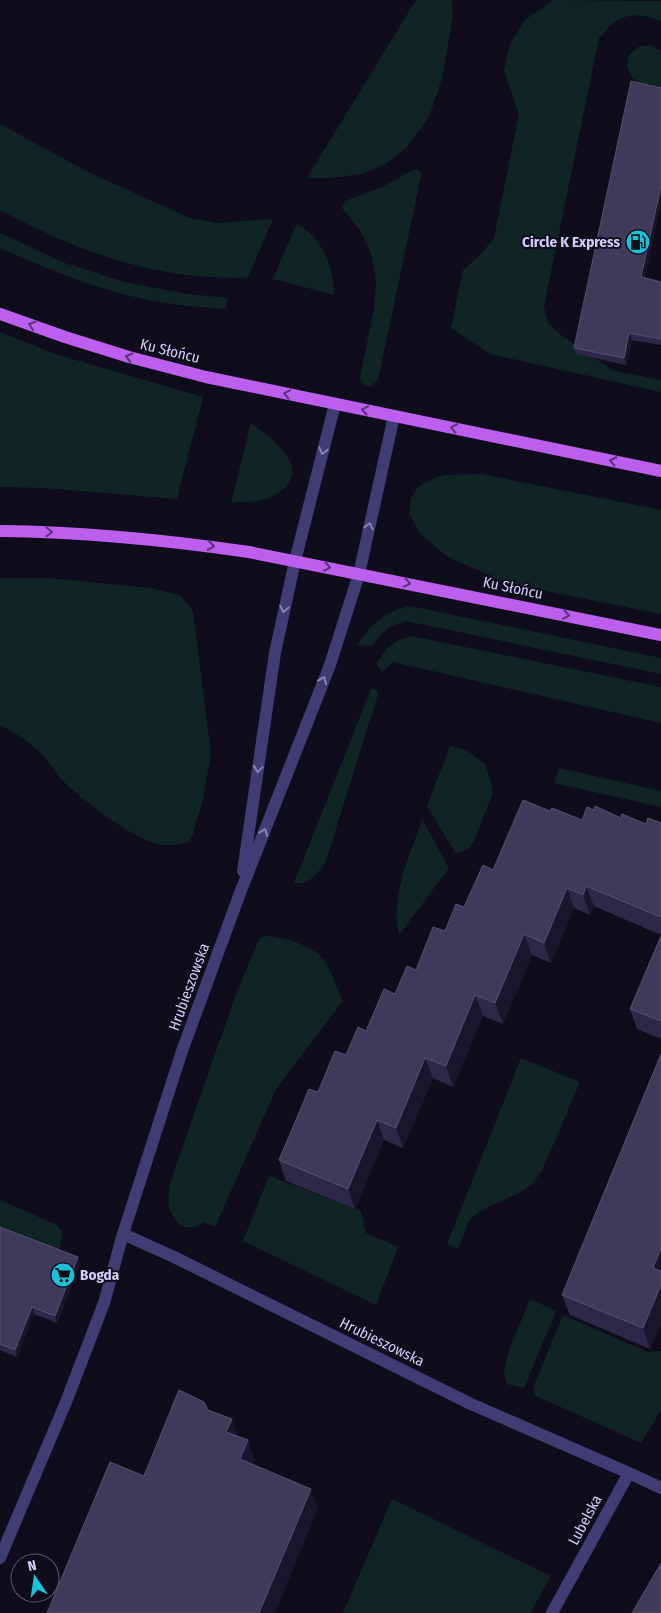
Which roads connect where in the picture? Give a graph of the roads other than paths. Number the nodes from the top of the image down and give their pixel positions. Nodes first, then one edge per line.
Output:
1 (0, 314) edge
2 (335, 404) junction
3 (394, 416) junction
4 (661, 470) edge
5 (0, 531) edge
6 (295, 561) junction
7 (359, 574) junction
8 (661, 634) edge
9 (240, 894) junction
10 (123, 1234) junction
11 (629, 1473) junction
12 (661, 1488) edge
13 (0, 1558) edge
14 (552, 1613) edge

2 -> 1 main road, Ku Słońcu
3 -> 2 main road, Ku Słońcu
2 -> 6 street
4 -> 3 main road, Ku Słońcu
7 -> 3 street
5 -> 6 main road, Ku Słońcu
6 -> 7 main road, Ku Słońcu
6 -> 9 street, Hrubieszowska
7 -> 8 main road, Ku Słońcu
9 -> 7 street, Hrubieszowska
9 - 10 street, Hrubieszowska
10 - 11 street, Hrubieszowska
10 - 13 street, Hrubieszowska
11 - 12 street
11 - 14 street, Lubelska

